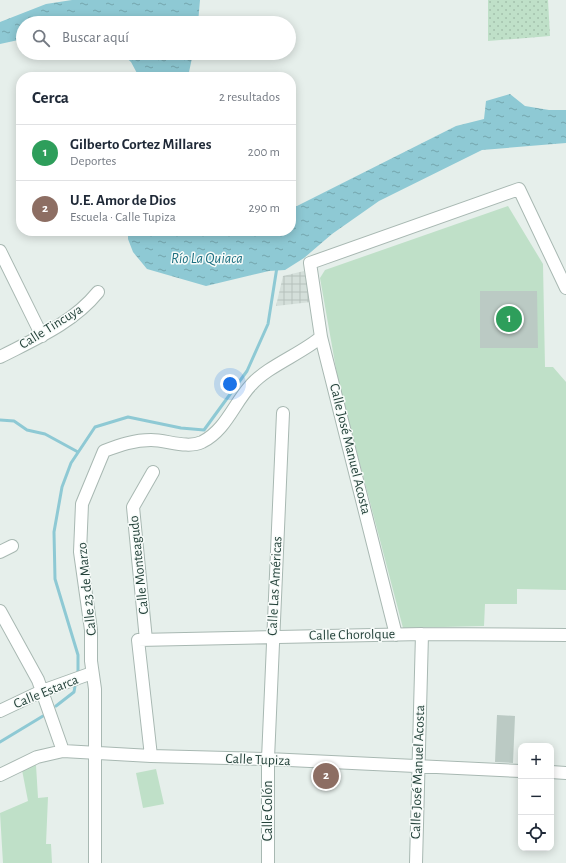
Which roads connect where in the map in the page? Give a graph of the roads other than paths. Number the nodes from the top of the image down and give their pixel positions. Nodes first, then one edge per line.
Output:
1 (0, 251) edge
2 (566, 288) edge
3 (98, 292) dead end
4 (42, 336) junction
5 (321, 337) junction
6 (0, 357) edge
7 (283, 413) dead end
8 (153, 472) dead end
9 (12, 546) dead end
10 (0, 552) edge
11 (0, 611) edge
12 (396, 634) junction
13 (422, 634) junction
14 (566, 635) edge
15 (273, 637) junction
16 (142, 640) junction
17 (92, 673) junction
18 (42, 691) junction
19 (0, 711) edge
20 (63, 751) junction
21 (95, 754) junction
22 (151, 756) junction
23 (268, 759) junction
24 (418, 768) junction
25 (518, 771) edge
26 (554, 772) edge
27 (566, 773) edge
28 (0, 775) edge
29 (95, 863) edge
30 (268, 863) edge
31 (416, 863) edge

1 - 4 street
2 - 5 street, Calle José Manuel Acosta
3 - 4 street, Calle Tincuya
4 - 6 street, Calle Tincuya
5 - 12 street, Calle José Manuel Acosta
5 - 17 street, Calle 23 de Marzo
7 - 15 street, Calle Las Américas
8 - 16 street, Calle Monteagudo
9 - 10 street
11 - 18 street
12 - 13 street, Calle Chorolque
12 - 15 street, Calle Chorolque
13 - 14 street, Calle Chorolque
13 - 24 street, Calle José Manuel Acosta
15 - 16 street, Calle Chorolque
15 - 23 street, Calle Las Américas
16 - 22 street, Calle Monteagudo
17 - 18 street, Calle Estarca
17 - 21 street, Calle 23 de Marzo
18 - 19 street, Calle Estarca
18 - 20 street
20 - 21 street, Calle Tupiza
20 - 28 street, Calle Tupiza
21 - 22 street, Calle Tupiza
21 - 29 street, Calle 23 de Marzo
22 - 23 street, Calle Tupiza
23 - 24 street, Calle Tupiza
23 - 30 street, Calle Colón
24 - 25 street, Calle Tupiza
24 - 31 street, Calle José Manuel Acosta
26 - 27 street

